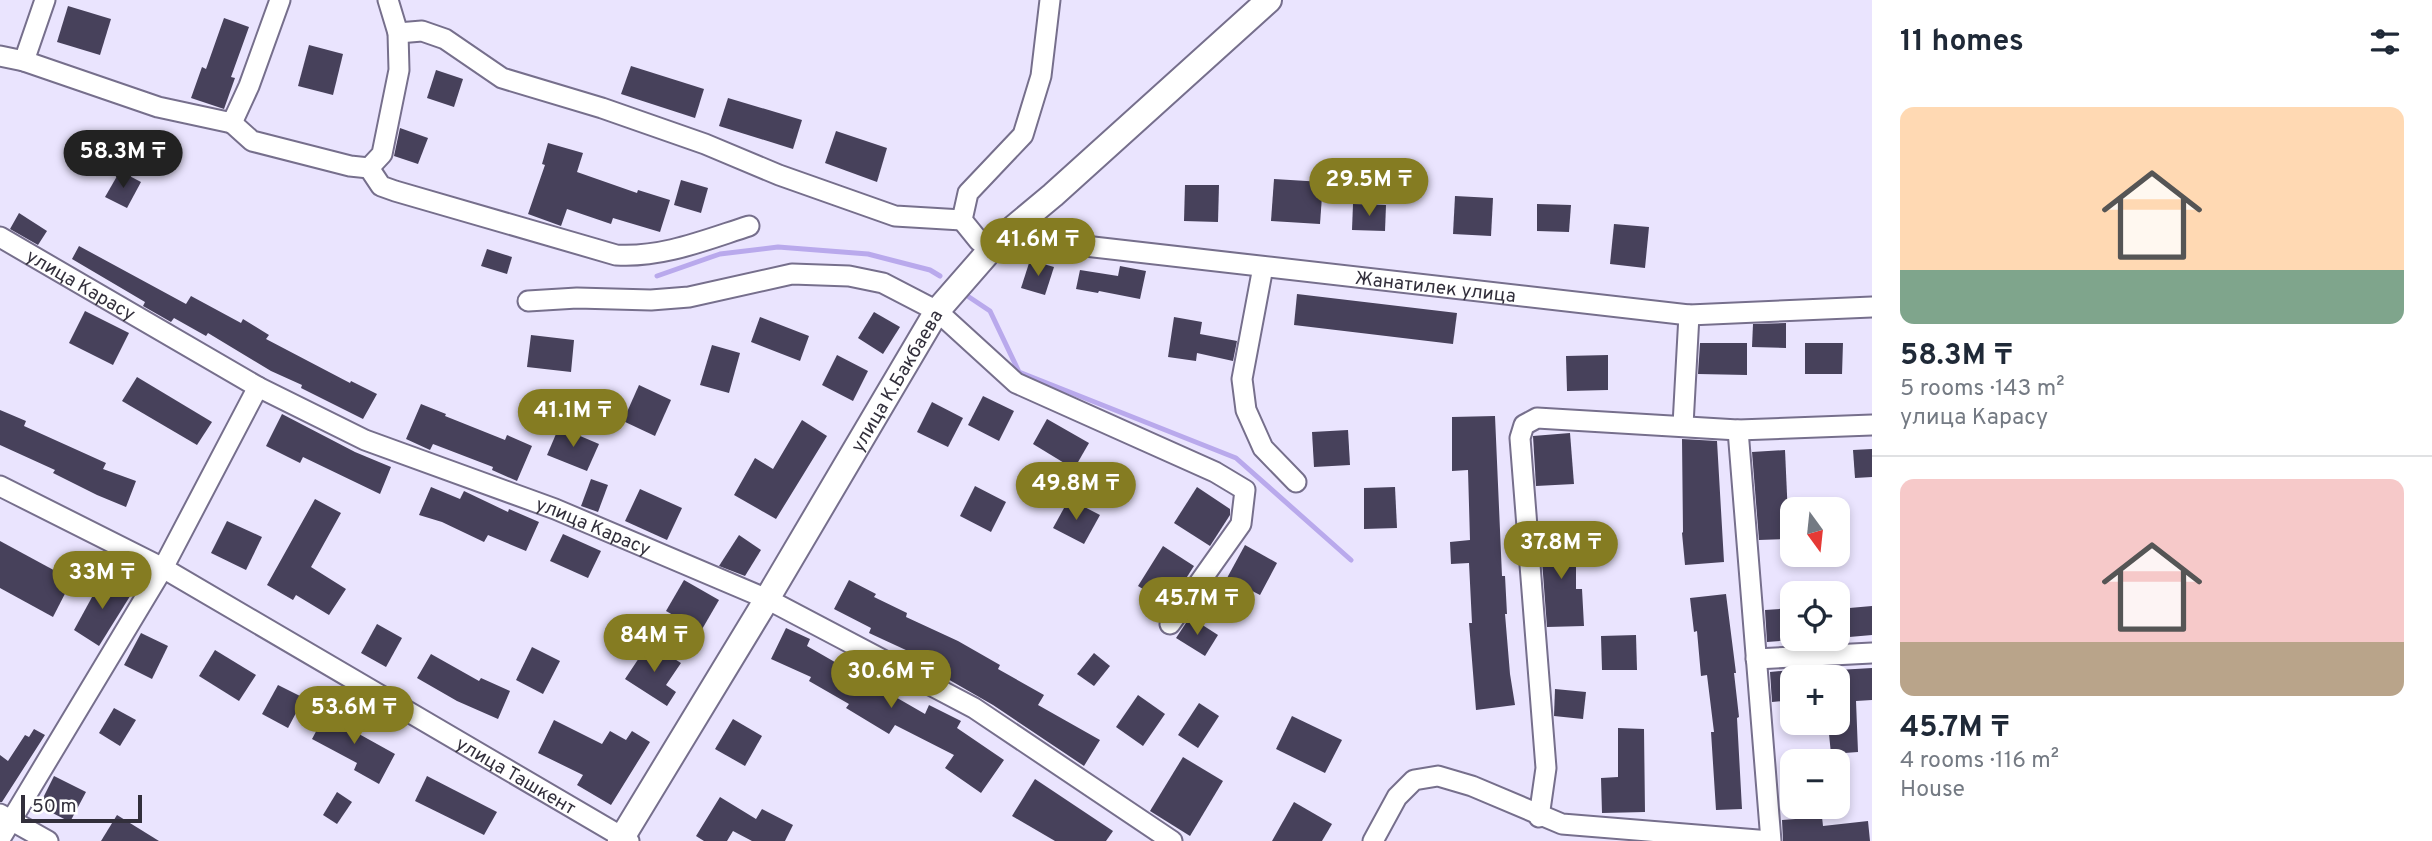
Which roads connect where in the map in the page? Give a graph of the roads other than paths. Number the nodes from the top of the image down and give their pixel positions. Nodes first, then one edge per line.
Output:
1 (45, 0) edge
2 (280, 0) edge
3 (388, 0) edge
4 (1049, 0) edge
5 (1269, 0) edge
6 (398, 33) junction
7 (0, 56) edge
8 (24, 61) junction
9 (232, 123) junction
10 (369, 168) junction
11 (962, 220) junction
12 (749, 226) dead end
13 (0, 237) edge
14 (999, 240) junction
15 (1262, 267) junction
16 (528, 300) dead end
17 (1872, 307) edge
18 (937, 311) junction
19 (1689, 315) junction
20 (258, 387) junction
21 (1684, 425) junction
22 (1872, 425) edge
23 (1738, 430) junction
24 (1296, 482) dead end
25 (0, 486) edge
26 (163, 568) junction
27 (767, 599) junction
28 (1170, 624) dead end
29 (1872, 653) edge
30 (1756, 659) junction
31 (6, 817) edge
32 (1539, 817) junction
33 (0, 839) edge
34 (623, 840) edge
35 (48, 841) edge
36 (1172, 841) edge
37 (1373, 841) edge
38 (1771, 841) edge

1 - 8 street
2 - 9 street
3 - 6 street
4 - 11 street
5 - 14 street, улица К.Бакбаева
6 - 10 street
6 - 11 street
7 - 8 street
8 - 9 street
9 - 10 street
10 - 12 street
11 - 14 street, Жанатилек улица
13 - 20 street, улица Карасу
14 - 15 street, Жанатилек улица
14 - 18 street, улица К.Бакбаева
15 - 19 street, Жанатилек улица
15 - 24 street
16 - 18 street
17 - 19 street, Жанатилек улица
18 - 27 street, улица К.Бакбаева
18 - 28 street
19 - 21 street
20 - 26 street
20 - 27 street, улица Карасу
21 - 23 street
21 - 32 street
22 - 23 street
23 - 30 street
25 - 26 street, улица Ташкент
26 - 31 street
26 - 34 street, улица Ташкент
27 - 34 street, улица К.Бакбаева
27 - 36 street, улица Карасу
29 - 30 street
30 - 38 street
31 - 33 street
31 - 35 street
32 - 37 street
32 - 38 street

